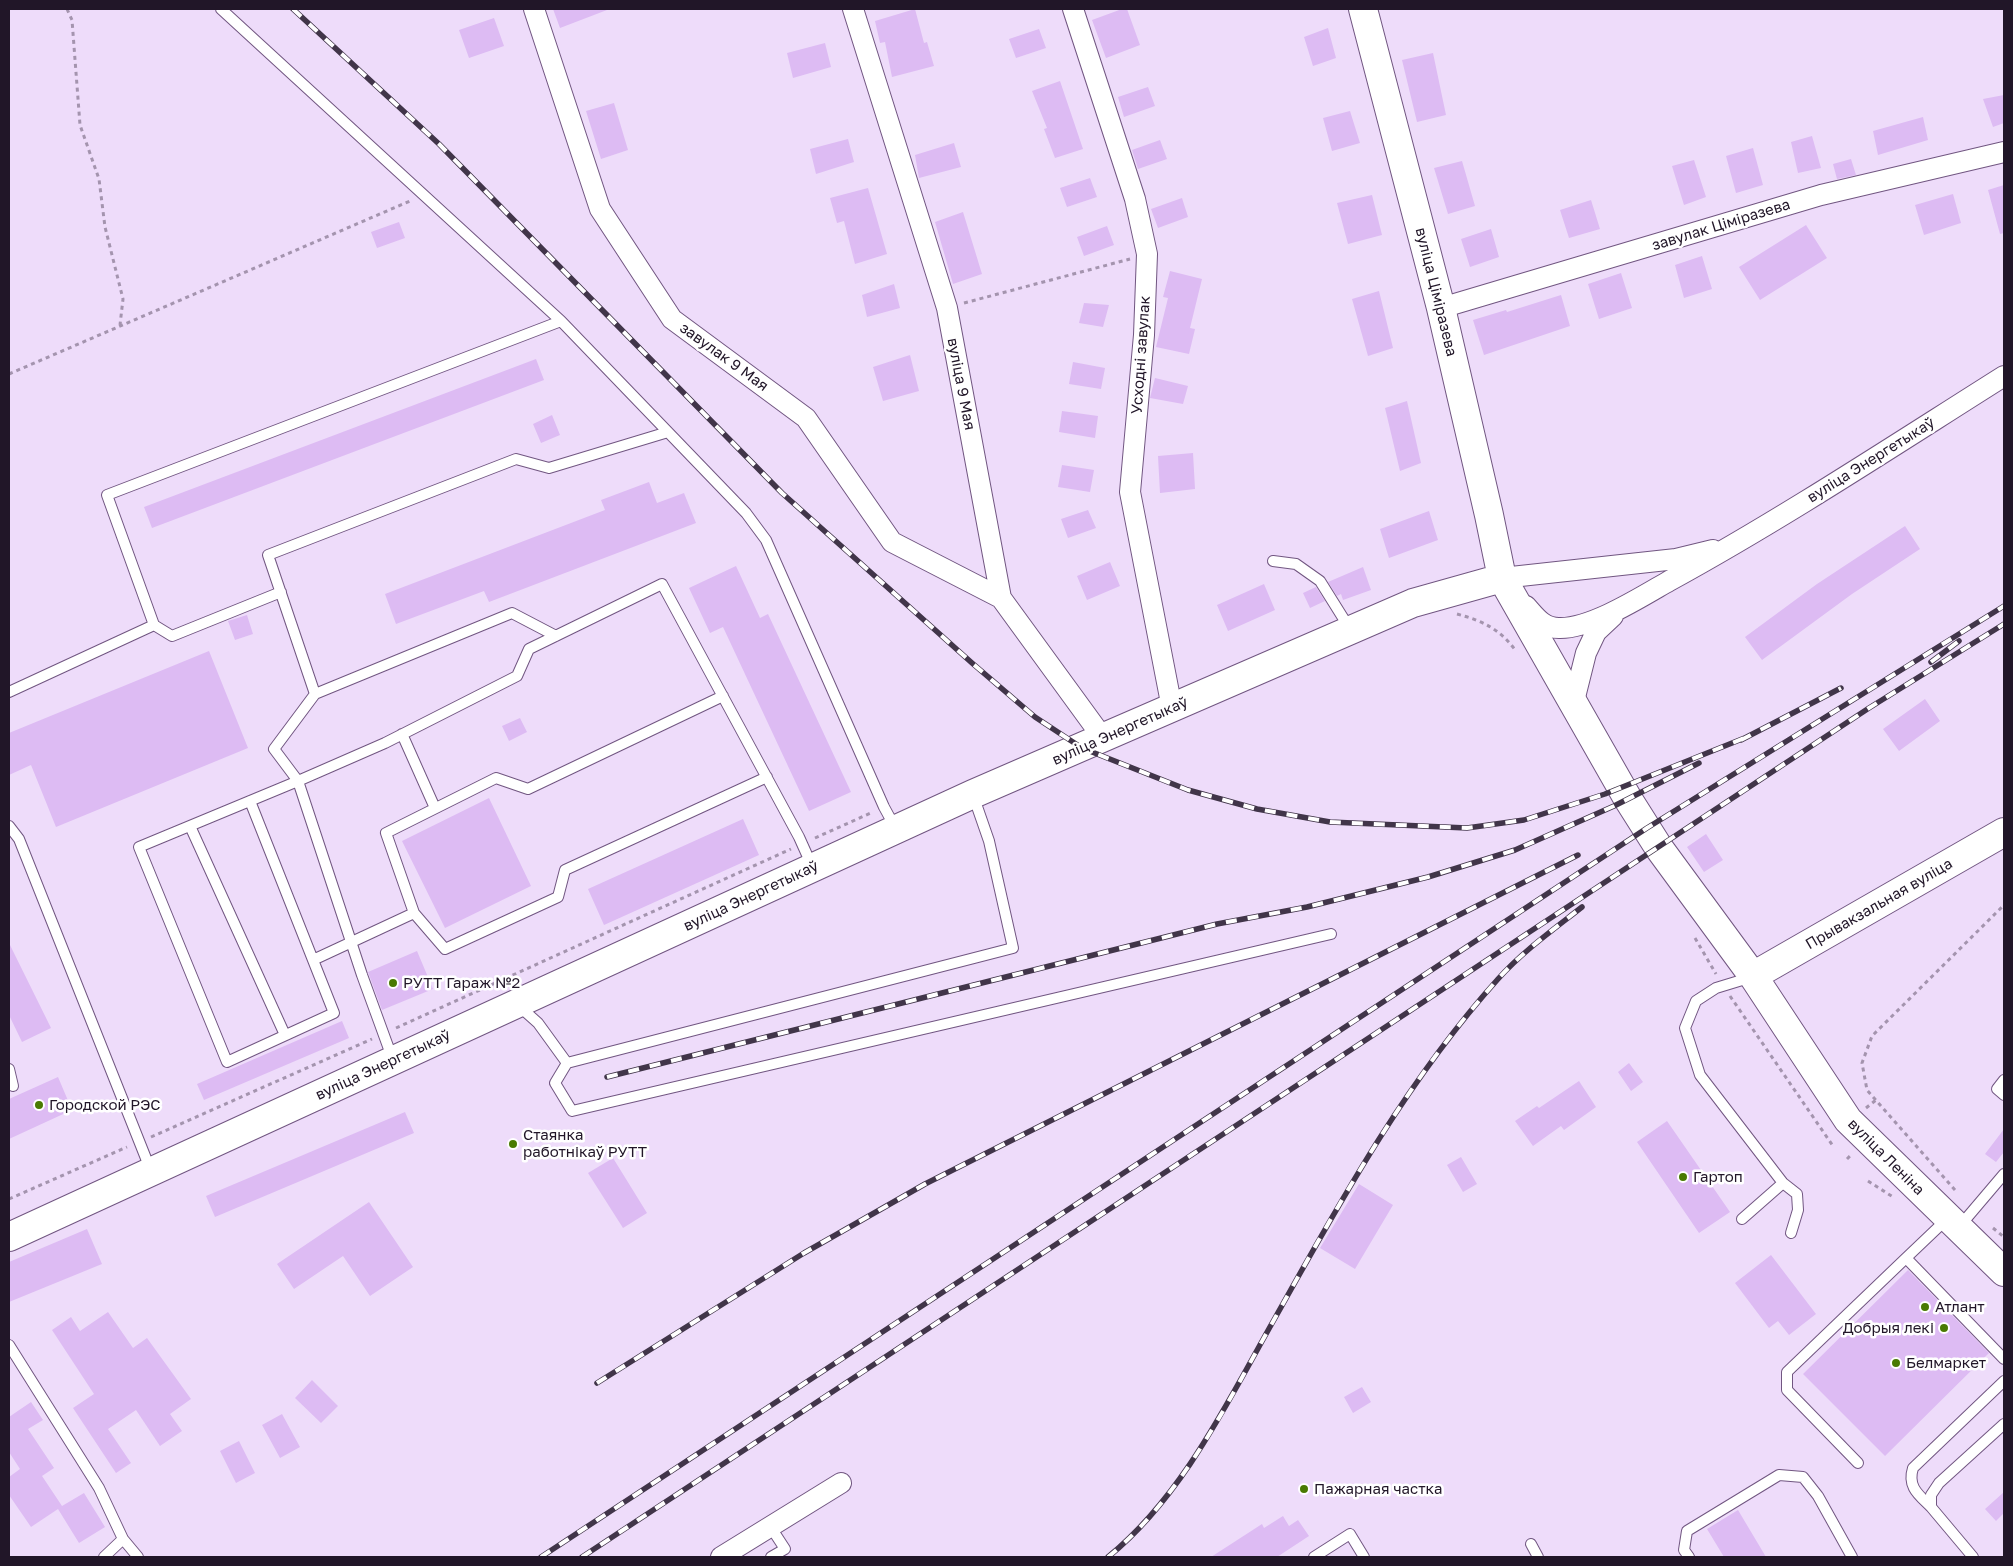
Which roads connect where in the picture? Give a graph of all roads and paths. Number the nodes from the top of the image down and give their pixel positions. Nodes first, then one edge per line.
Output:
1 (67, 9) edge
2 (221, 9) edge
3 (534, 9) edge
4 (853, 9) edge
5 (1073, 9) edge
6 (1362, 9) edge
7 (2004, 152) edge
8 (424, 195) junction
9 (1147, 254) junction
10 (947, 308) junction
11 (1441, 308) junction
12 (561, 321) junction
13 (120, 325) junction
14 (9, 374) edge
15 (2004, 376) edge
16 (668, 432) junction
17 (1737, 544) junction
18 (1273, 561) dead end
19 (1502, 578) junction
20 (281, 592) junction
21 (1001, 598) junction
22 (1622, 608) junction
23 (1449, 612) dead end
24 (154, 625) junction
25 (1350, 630) junction
26 (556, 636) junction
27 (1518, 654) dead end
28 (9, 692) edge
29 (315, 694) junction
30 (723, 696) junction
31 (1573, 705) junction
32 (1172, 708) junction
33 (402, 734) junction
34 (1103, 738) junction
35 (767, 777) junction
36 (298, 781) junction
37 (973, 794) junction
38 (250, 801) junction
39 (435, 808) junction
40 (890, 818) junction
41 (9, 826) edge
42 (190, 826) junction
43 (2004, 832) edge
44 (807, 856) junction
45 (2004, 905) edge
46 (414, 913) junction
47 (1331, 934) dead end
48 (1695, 937) dead end
49 (351, 943) junction
50 (313, 960) junction
51 (1753, 976) junction
52 (1723, 986) junction
53 (517, 1003) junction
54 (384, 1034) junction
55 (285, 1035) junction
56 (393, 1060) junction
57 (567, 1063) junction
58 (9, 1069) edge
59 (2004, 1080) edge
60 (13, 1086) dead end
61 (2004, 1095) edge
62 (138, 1142) junction
63 (1833, 1146) dead end
64 (152, 1172) junction
65 (2004, 1174) edge
66 (1783, 1183) junction
67 (9, 1199) edge
68 (1742, 1219) dead end
69 (1960, 1219) junction
70 (1792, 1233) dead end
71 (9, 1237) edge
72 (2004, 1237) edge
73 (1906, 1258) junction
74 (2004, 1272) edge
75 (9, 1345) edge
76 (2004, 1359) edge
77 (2004, 1381) edge
78 (2004, 1424) edge
79 (1858, 1463) dead end
80 (840, 1483) dead end
81 (1931, 1507) junction
82 (770, 1526) junction
83 (124, 1540) junction
84 (1531, 1544) dead end
85 (104, 1557) edge
86 (138, 1557) edge
87 (721, 1557) edge
88 (771, 1557) edge
89 (1314, 1557) edge
90 (1364, 1557) edge
91 (1538, 1557) edge
92 (1689, 1557) edge
93 (1852, 1557) edge
94 (1973, 1557) edge

1 - 13 path
2 - 8 lane
3 - 21 street, завулак 9 Мая
4 - 10 street, вуліца 9 Мая
5 - 9 street, Усходні завулак
6 - 11 main road, вуліца Ціміразева
7 - 11 street, завулак Ціміразева
8 - 12 lane
8 - 13 path
9 - 10 path
9 - 32 street, Усходні завулак
10 - 21 street, вуліца 9 Мая
11 - 19 main road, вуліца Ціміразева
12 - 16 lane
12 - 24 lane
13 - 14 path
15 - 17 street, вуліца Энергетыкаў
16 - 20 lane
16 - 40 lane
17 - 19 street
17 - 22 street, вуліца Энергетыкаў
18 - 25 lane
19 - 22 street
19 - 25 main road, вуліца Энергетыкаў
19 - 31 main road, вуліца Ціміразева
20 - 24 lane
20 - 29 lane
21 - 34 street, вуліца 9 Мая
22 - 31 street
23 - 27 path
24 - 28 lane
25 - 32 main road, вуліца Энергетыкаў
26 - 29 lane
26 - 30 lane
26 - 33 lane
29 - 36 lane
30 - 35 lane
30 - 39 lane
31 - 51 main road, вуліца Леніна
32 - 34 main road, вуліца Энергетыкаў
33 - 36 lane
33 - 39 lane
34 - 37 main road, вуліца Энергетыкаў
35 - 44 lane
35 - 46 lane
36 - 38 lane
36 - 49 lane
37 - 40 main road, вуліца Энергетыкаў
37 - 57 lane
38 - 42 lane
38 - 50 lane
39 - 46 lane
40 - 44 main road, вуліца Энергетыкаў
40 - 44 path
41 - 62 lane
42 - 55 lane
42 - 55 lane
43 - 51 main road, Прывакзальная вуліца
44 - 53 main road, вуліца Энергетыкаў
44 - 54 path
45 - 69 path
46 - 49 lane
47 - 57 lane
48 - 52 path
49 - 50 lane
49 - 54 lane
50 - 55 lane
51 - 52 lane
51 - 69 main road, вуліца Леніна
52 - 63 path
52 - 66 lane
53 - 56 main road, вуліца Энергетыкаў
53 - 57 lane
54 - 56 lane
54 - 62 path
56 - 64 main road, вуліца Энергетыкаў
58 - 60 lane
59 - 61 lane
62 - 64 lane
62 - 67 path
64 - 71 main road, вуліца Энергетыкаў
65 - 69 lane
66 - 68 lane
66 - 70 lane
69 - 72 path
69 - 73 lane
69 - 74 main road, вуліца Леніна
73 - 76 lane
73 - 79 lane
75 - 83 lane
77 - 81 lane
78 - 81 lane
80 - 82 street
81 - 94 lane
82 - 87 street
82 - 88 lane
83 - 85 lane
83 - 86 lane
84 - 91 lane
89 - 90 lane
92 - 93 lane

